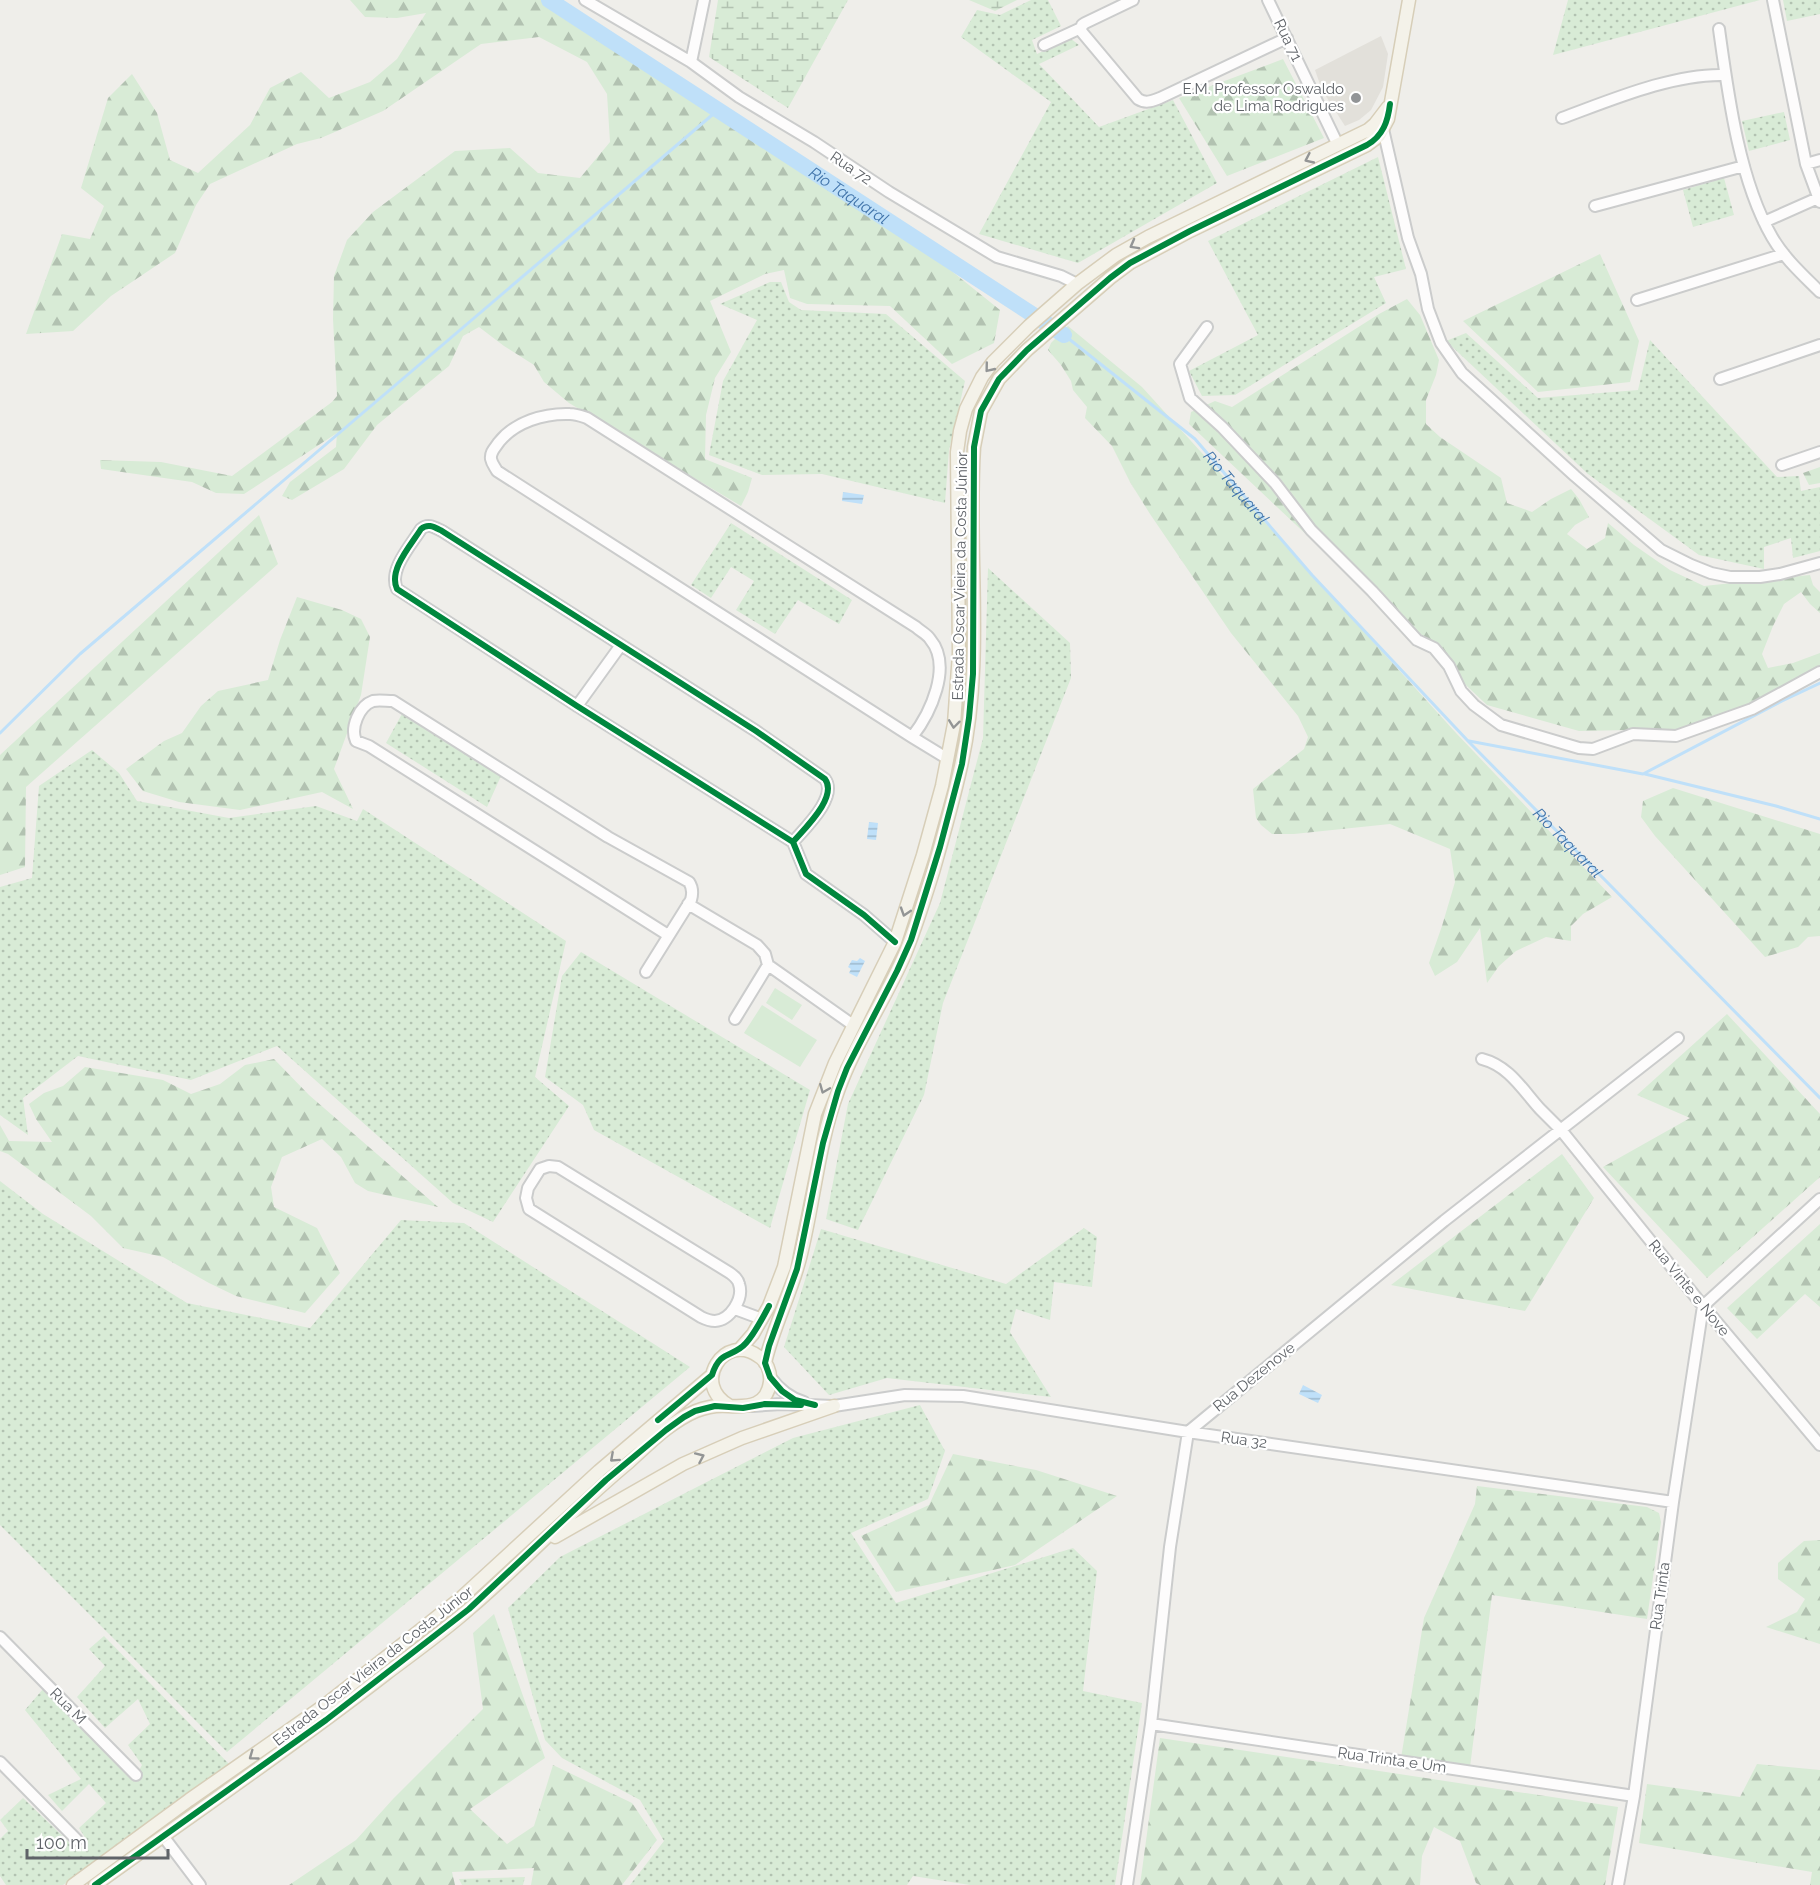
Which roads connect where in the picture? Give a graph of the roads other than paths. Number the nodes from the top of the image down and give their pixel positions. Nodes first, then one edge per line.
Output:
1 (585, 0) edge
2 (704, 0) edge
3 (1133, 0) edge
4 (1268, 0) edge
5 (1409, 0) edge
6 (1773, 0) edge
7 (1081, 28) junction
8 (1719, 29) dead end
9 (1287, 38) junction
10 (1044, 45) dead end
11 (691, 62) junction
12 (1725, 75) junction
13 (1390, 104) junction
14 (1562, 118) dead end
15 (1383, 129) junction
16 (1338, 145) junction
17 (1820, 160) edge
18 (1806, 164) junction
19 (1744, 166) junction
20 (1819, 200) edge
21 (1595, 206) dead end
22 (1764, 222) junction
23 (1784, 254) junction
24 (1077, 284) junction
25 (1820, 292) edge
26 (1637, 300) dead end
27 (1207, 327) dead end
28 (1820, 345) edge
29 (1720, 379) dead end
30 (1820, 452) edge
31 (1782, 465) dead end
32 (1820, 563) edge
33 (621, 645) junction
34 (1820, 672) edge
35 (577, 706) junction
36 (912, 737) junction
37 (948, 759) junction
38 (793, 842) junction
39 (688, 904) junction
40 (668, 935) junction
41 (895, 942) junction
42 (768, 965) junction
43 (646, 972) dead end
44 (735, 1018) dead end
45 (853, 1025) junction
46 (1678, 1038) dead end
47 (1482, 1059) dead end
48 (1561, 1130) junction
49 (1820, 1199) edge
50 (1703, 1306) junction
51 (735, 1309) junction
52 (762, 1319) junction
53 (739, 1350) junction
54 (765, 1363) junction
55 (712, 1375) junction
56 (770, 1377) junction
57 (815, 1405) junction
58 (834, 1406) junction
59 (737, 1407) junction
60 (1188, 1432) junction
61 (1820, 1445) edge
62 (1673, 1502) junction
63 (522, 1560) junction
64 (0, 1637) edge
65 (1150, 1724) junction
66 (0, 1762) edge
67 (136, 1775) dead end
68 (1634, 1796) junction
69 (163, 1836) junction
70 (77, 1840) dead end
71 (74, 1885) edge
72 (95, 1885) edge
73 (200, 1885) edge
74 (1127, 1885) edge
75 (1618, 1885) edge

1 - 11 street, Rua 72
2 - 11 street
3 - 7 street
4 - 9 street, Rua 71
5 - 13 main road, Estrada Oscar Vieira da Costa Júnior
6 - 18 street
7 - 9 street
7 - 10 street
8 - 12 street
9 - 16 street, Rua 71
11 - 24 street, Rua 72
12 - 14 street
12 - 19 street
13 - 15 main road, Estrada Oscar Vieira da Costa Júnior
13 - 16 main road, Estrada Oscar Vieira da Costa Júnior
15 - 32 street
15 - 54 main road, Estrada Oscar Vieira da Costa Júnior
16 -> 24 main road, Estrada Oscar Vieira da Costa Júnior
17 - 18 street
18 - 20 street
19 - 21 street
19 - 22 street
20 - 22 street
22 - 23 street
23 - 25 street
23 - 26 street
24 -> 37 main road, Estrada Oscar Vieira da Costa Júnior
27 - 34 street
28 - 29 street
30 - 31 street
33 - 35 street
33 - 35 street
33 - 38 street
35 - 38 street
36 - 36 street
36 - 37 street
37 -> 41 main road, Estrada Oscar Vieira da Costa Júnior
38 - 41 street
39 - 40 street
39 - 40 street
39 - 42 street
40 - 43 street
41 - 45 main road, Estrada Oscar Vieira da Costa Júnior
42 - 44 street
42 - 45 street
45 -> 52 main road, Estrada Oscar Vieira da Costa Júnior
46 - 48 street, Rua Dezenove
47 - 48 street, Rua Vinte e Nove
48 - 50 street, Rua Vinte e Nove
48 - 60 street, Rua Dezenove
49 - 50 street
50 - 61 street, Rua Vinte e Nove
50 - 62 street, Rua Trinta
51 - 51 street
51 - 52 street
52 - 53 main road, Estrada Oscar Vieira da Costa Júnior
53 - 54 main road
53 - 55 main road, Estrada Oscar Vieira da Costa Júnior
54 - 56 main road
55 - 59 main road
55 -> 71 main road, Estrada Oscar Vieira da Costa Júnior
56 - 57 street, Rua 32
56 - 59 main road, Estrada Oscar Vieira da Costa Júnior
57 - 58 street, Rua 32
57 - 59 street, Rua 32
58 - 60 street, Rua 32
63 -> 58 main road
59 - 63 main road, Estrada Oscar Vieira da Costa Júnior
60 - 62 street, Rua 32
60 - 65 street
62 - 68 street, Rua Trinta
63 - 69 main road, Estrada Oscar Vieira da Costa Júnior
64 - 67 street, Rua M
65 - 68 street, Rua Trinta e Um
65 - 74 street
66 - 70 street
68 - 75 street, Rua Trinta
69 - 72 main road, Estrada Oscar Vieira da Costa Júnior
69 - 73 street

